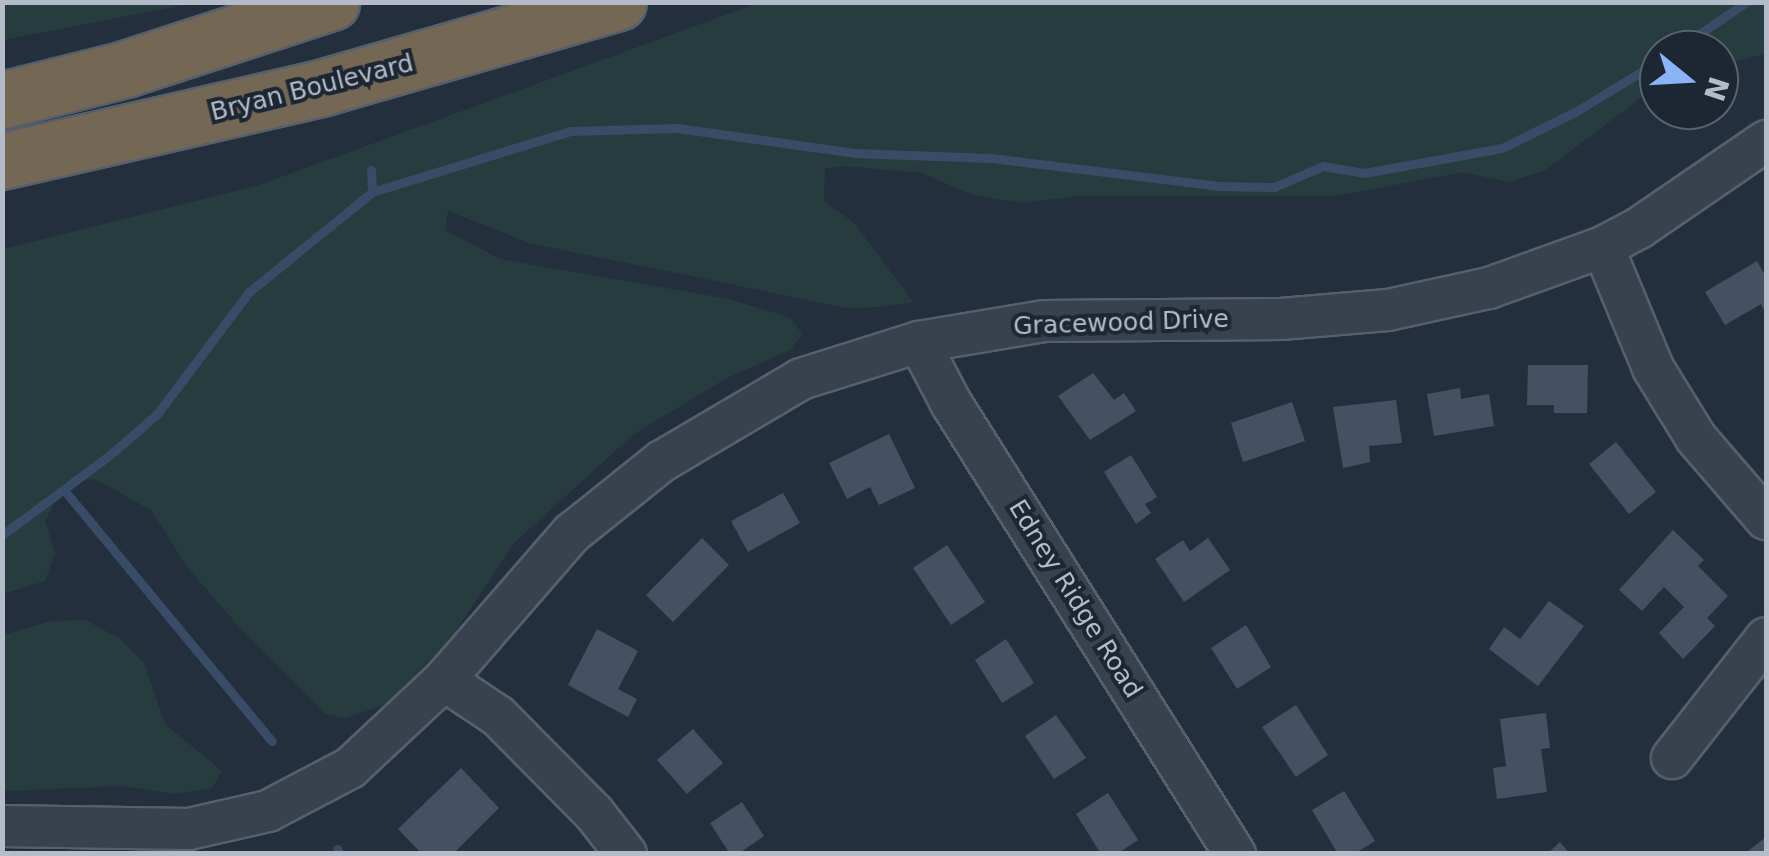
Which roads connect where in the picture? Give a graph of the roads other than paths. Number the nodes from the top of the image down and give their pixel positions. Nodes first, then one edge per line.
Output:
1 (332, 2) edge
2 (618, 2) edge
3 (125, 69) junction
4 (2, 77) edge
5 (2, 100) edge
6 (1766, 140) edge
7 (2, 161) edge
8 (1603, 247) junction
9 (919, 342) junction
10 (1766, 519) edge
11 (1766, 638) edge
12 (444, 680) junction
13 (1672, 758) dead end
14 (2, 826) edge
15 (626, 854) edge
16 (1235, 854) edge

1 - 3 highway
2 - 7 highway, Bryan Boulevard
3 - 4 highway
3 - 5 highway
6 - 8 street, Gracewood Drive
8 - 9 street, Gracewood Drive
8 - 10 street
9 - 12 street, Gracewood Drive
9 - 16 street, Edney Ridge Road
11 - 13 street
12 - 14 street, Gracewood Drive
12 - 15 street

